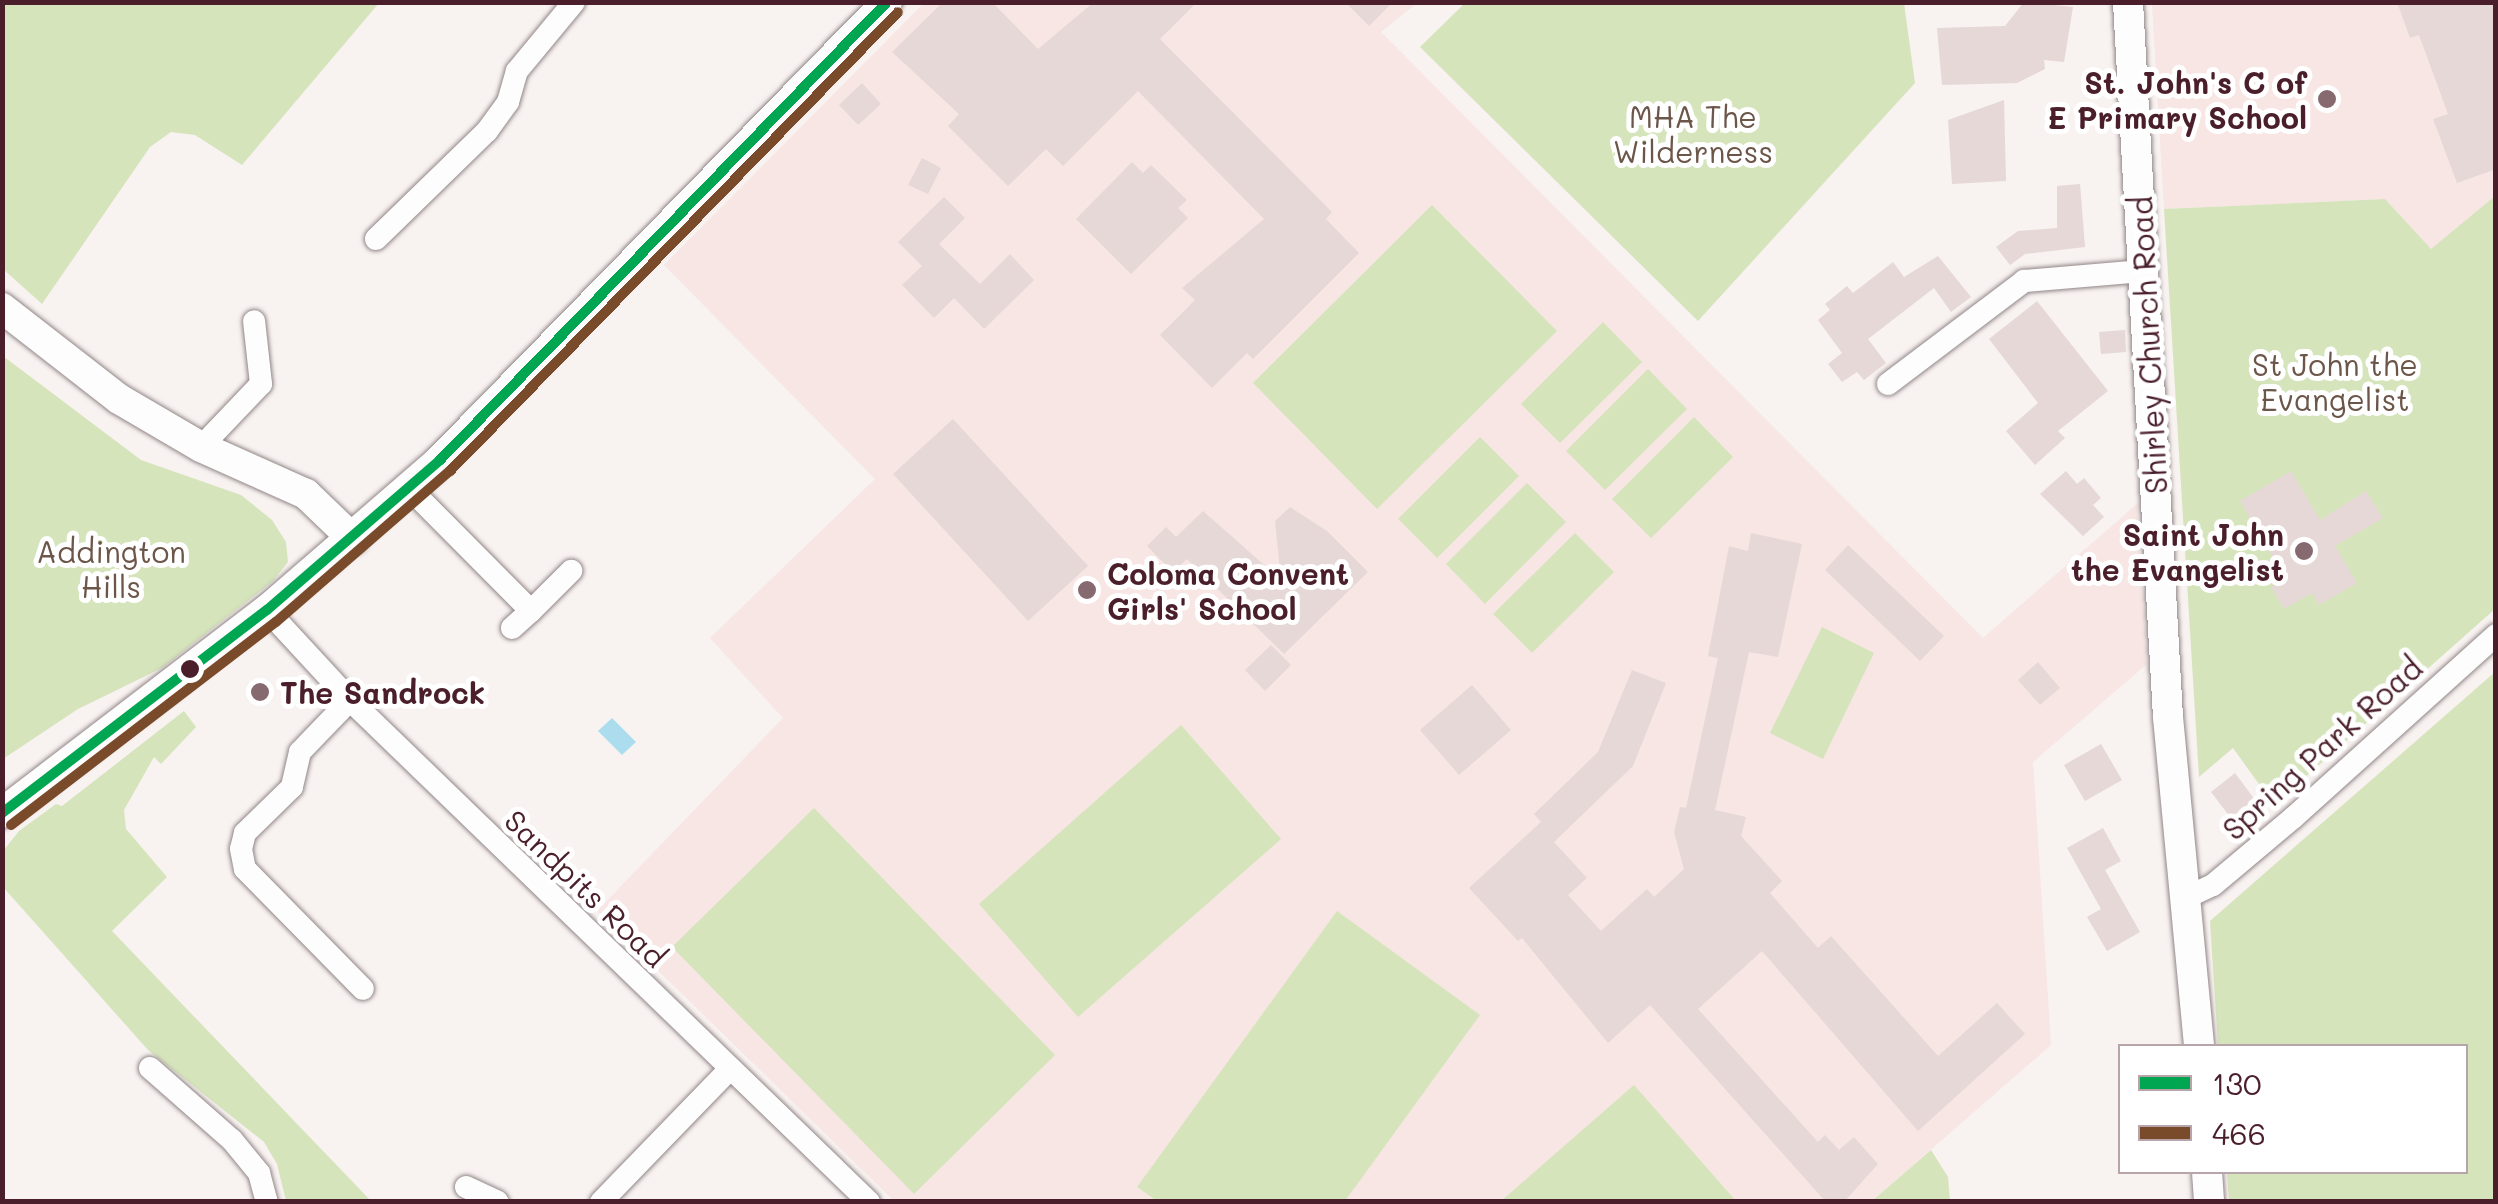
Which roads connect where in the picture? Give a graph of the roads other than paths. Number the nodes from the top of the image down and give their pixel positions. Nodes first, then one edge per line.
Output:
1 (574, 2) edge
2 (887, 2) edge
3 (2128, 2) edge
4 (376, 240) dead end
5 (2144, 271) junction
6 (2, 308) edge
7 (254, 322) dead end
8 (1888, 384) dead end
9 (201, 447) junction
10 (409, 488) junction
11 (353, 539) junction
12 (571, 571) dead end
13 (267, 610) junction
14 (531, 610) junction
15 (512, 628) dead end
16 (2496, 635) edge
17 (350, 700) junction
18 (2, 813) edge
19 (2184, 898) junction
20 (364, 989) dead end
21 (2199, 1044) edge
22 (150, 1068) dead end
23 (730, 1069) junction
24 (2207, 1174) edge
25 (466, 1187) dead end
26 (267, 1202) edge
27 (498, 1202) edge
28 (601, 1202) edge
29 (870, 1202) edge
30 (2209, 1202) edge

1 - 4 street
2 - 10 street
3 - 5 street, Shirley Church Road
5 - 8 street
5 - 19 street, Shirley Church Road
6 - 9 street
7 - 9 street
9 - 11 street
10 - 11 street
10 - 14 street
11 - 13 street
12 - 14 street
13 - 17 street, Sandpits Road
13 - 18 street
14 - 15 street
16 - 19 street, Spring Park Road
17 - 20 street
17 - 23 street, Sandpits Road
19 - 21 street, Shirley Church Road
22 - 26 street
23 - 28 street
23 - 29 street, Sandpits Road
24 - 30 street
25 - 27 street

